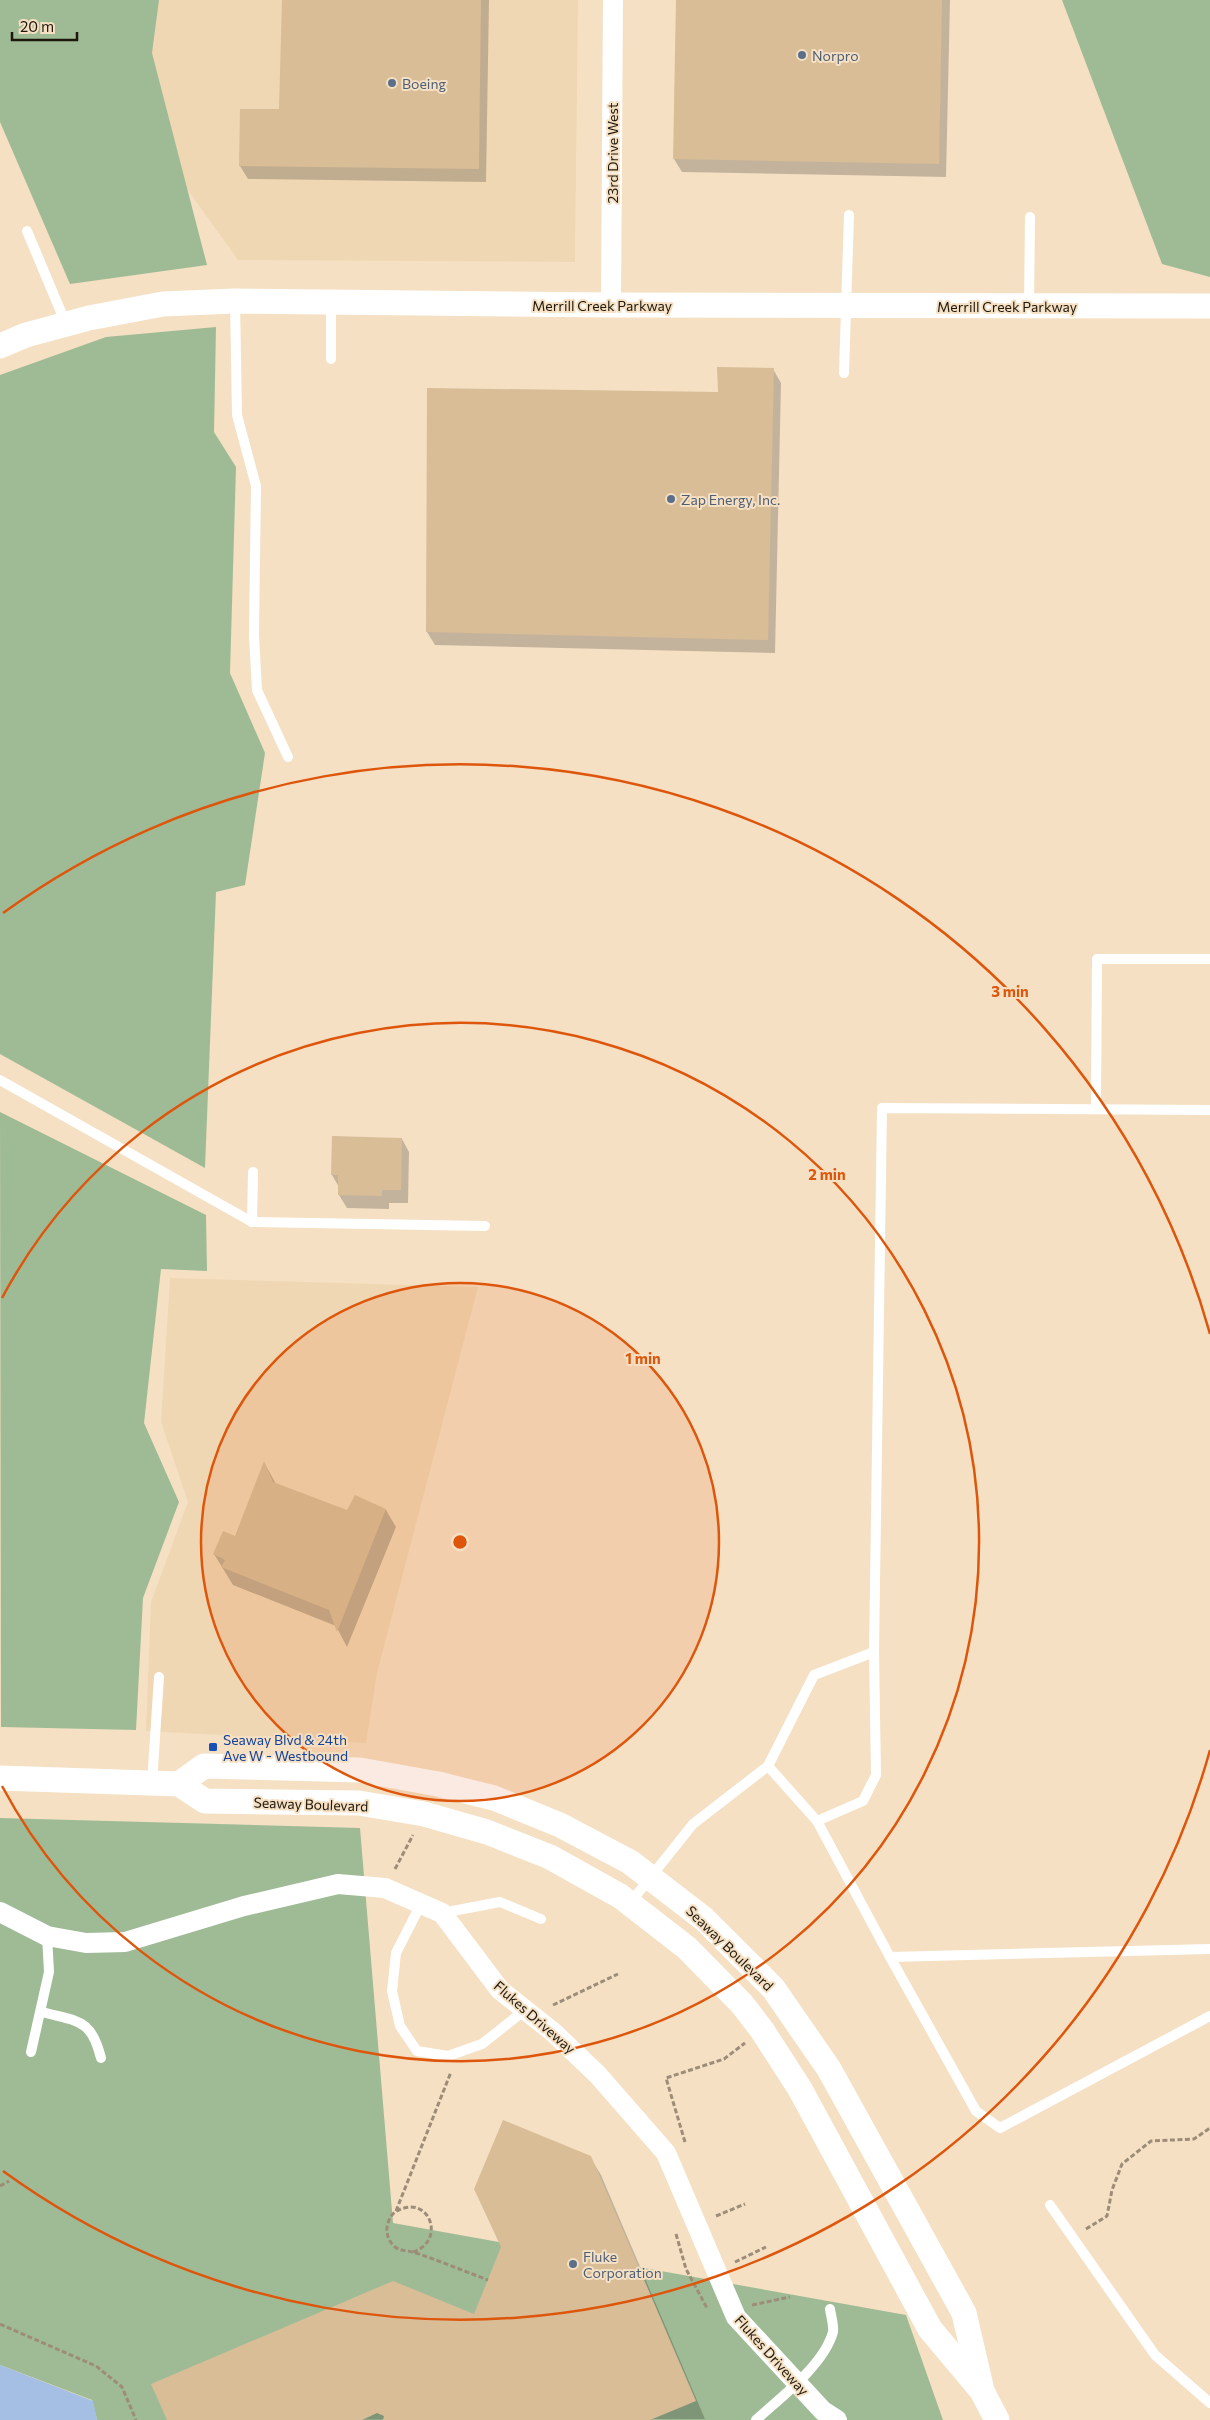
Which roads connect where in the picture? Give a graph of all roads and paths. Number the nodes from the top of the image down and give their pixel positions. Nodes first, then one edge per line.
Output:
1 (613, 0) edge
2 (849, 215) dead end
3 (1030, 217) dead end
4 (27, 232) dead end
5 (235, 301) junction
6 (331, 302) junction
7 (611, 305) junction
8 (845, 306) junction
9 (1029, 306) junction
10 (1210, 306) edge
11 (66, 324) junction
12 (0, 346) edge
13 (331, 360) dead end
14 (844, 373) dead end
15 (288, 757) dead end
16 (1210, 959) edge
17 (0, 1080) edge
18 (1096, 1109) junction
19 (1210, 1110) edge
20 (253, 1172) dead end
21 (252, 1222) junction
22 (485, 1226) dead end
23 (874, 1652) junction
24 (159, 1677) dead end
25 (768, 1766) junction
26 (0, 1778) edge
27 (152, 1783) junction
28 (179, 1784) junction
29 (424, 1814) junction
30 (817, 1821) junction
31 (650, 1877) junction
32 (385, 1888) junction
33 (421, 1904) junction
34 (630, 1904) junction
35 (0, 1912) edge
36 (442, 1914) junction
37 (541, 1919) dead end
38 (47, 1936) junction
39 (1210, 1949) edge
40 (890, 1957) junction
41 (618, 1974) dead end
42 (42, 2012) junction
43 (532, 2016) junction
44 (1210, 2016) edge
45 (762, 2030) junction
46 (31, 2052) dead end
47 (448, 2056) junction
48 (101, 2058) dead end
49 (1210, 2128) edge
50 (686, 2145) dead end
51 (9, 2181) dead end
52 (0, 2186) edge
53 (1050, 2205) dead end
54 (396, 2211) junction
55 (674, 2225) dead end
56 (1073, 2238) junction
57 (413, 2252) junction
58 (488, 2280) dead end
59 (830, 2309) dead end
60 (708, 2310) dead end
61 (0, 2324) edge
62 (796, 2383) junction
63 (982, 2392) junction
64 (1210, 2403) edge
65 (136, 2420) edge
66 (756, 2420) edge
67 (837, 2420) edge
68 (998, 2420) edge

1 - 7 street, 23rd Drive West
2 - 8 lane
3 - 9 lane
4 - 11 lane
5 - 6 street, Merrill Creek Parkway
5 - 11 street, Merrill Creek Parkway
5 - 15 lane
6 - 7 street, Merrill Creek Parkway
6 - 13 lane
7 - 8 street, Merrill Creek Parkway
8 - 9 street, Merrill Creek Parkway
8 - 14 lane
9 - 10 street, Merrill Creek Parkway
11 - 12 street, Merrill Creek Parkway
16 - 18 lane
17 - 21 lane
18 - 19 lane
18 - 23 lane
20 - 21 lane
21 - 22 lane
23 - 25 lane
23 - 30 lane
24 - 27 lane
25 - 30 lane
25 - 31 lane
26 - 27 street
27 - 28 street
28 - 29 street, Seaway Boulevard
28 - 31 street, Seaway Boulevard
29 - 32 path
29 - 34 street, Seaway Boulevard
30 - 40 lane
31 - 34 lane
31 - 63 street, Seaway Boulevard
32 - 33 street, Flukes Driveway
32 - 38 street, Flukes Driveway
33 - 36 street, Flukes Driveway
33 - 47 lane
34 - 45 street, Seaway Boulevard
35 - 38 street, Flukes Driveway
36 - 37 lane
36 - 43 street, Flukes Driveway
38 - 42 lane
39 - 40 lane
40 - 44 lane
41 - 43 path
42 - 46 lane
42 - 48 lane
43 - 47 lane
43 - 62 street, Flukes Driveway
45 - 50 path
45 - 63 street, Seaway Boulevard
47 - 54 path
49 - 56 path
51 - 52 path
53 - 56 lane
54 - 57 path
54 - 57 path
55 - 60 path
56 - 64 lane
57 - 58 path
59 - 62 lane
61 - 65 path
62 - 66 lane
62 - 67 street, Flukes Driveway
63 - 68 street, Seaway Boulevard

